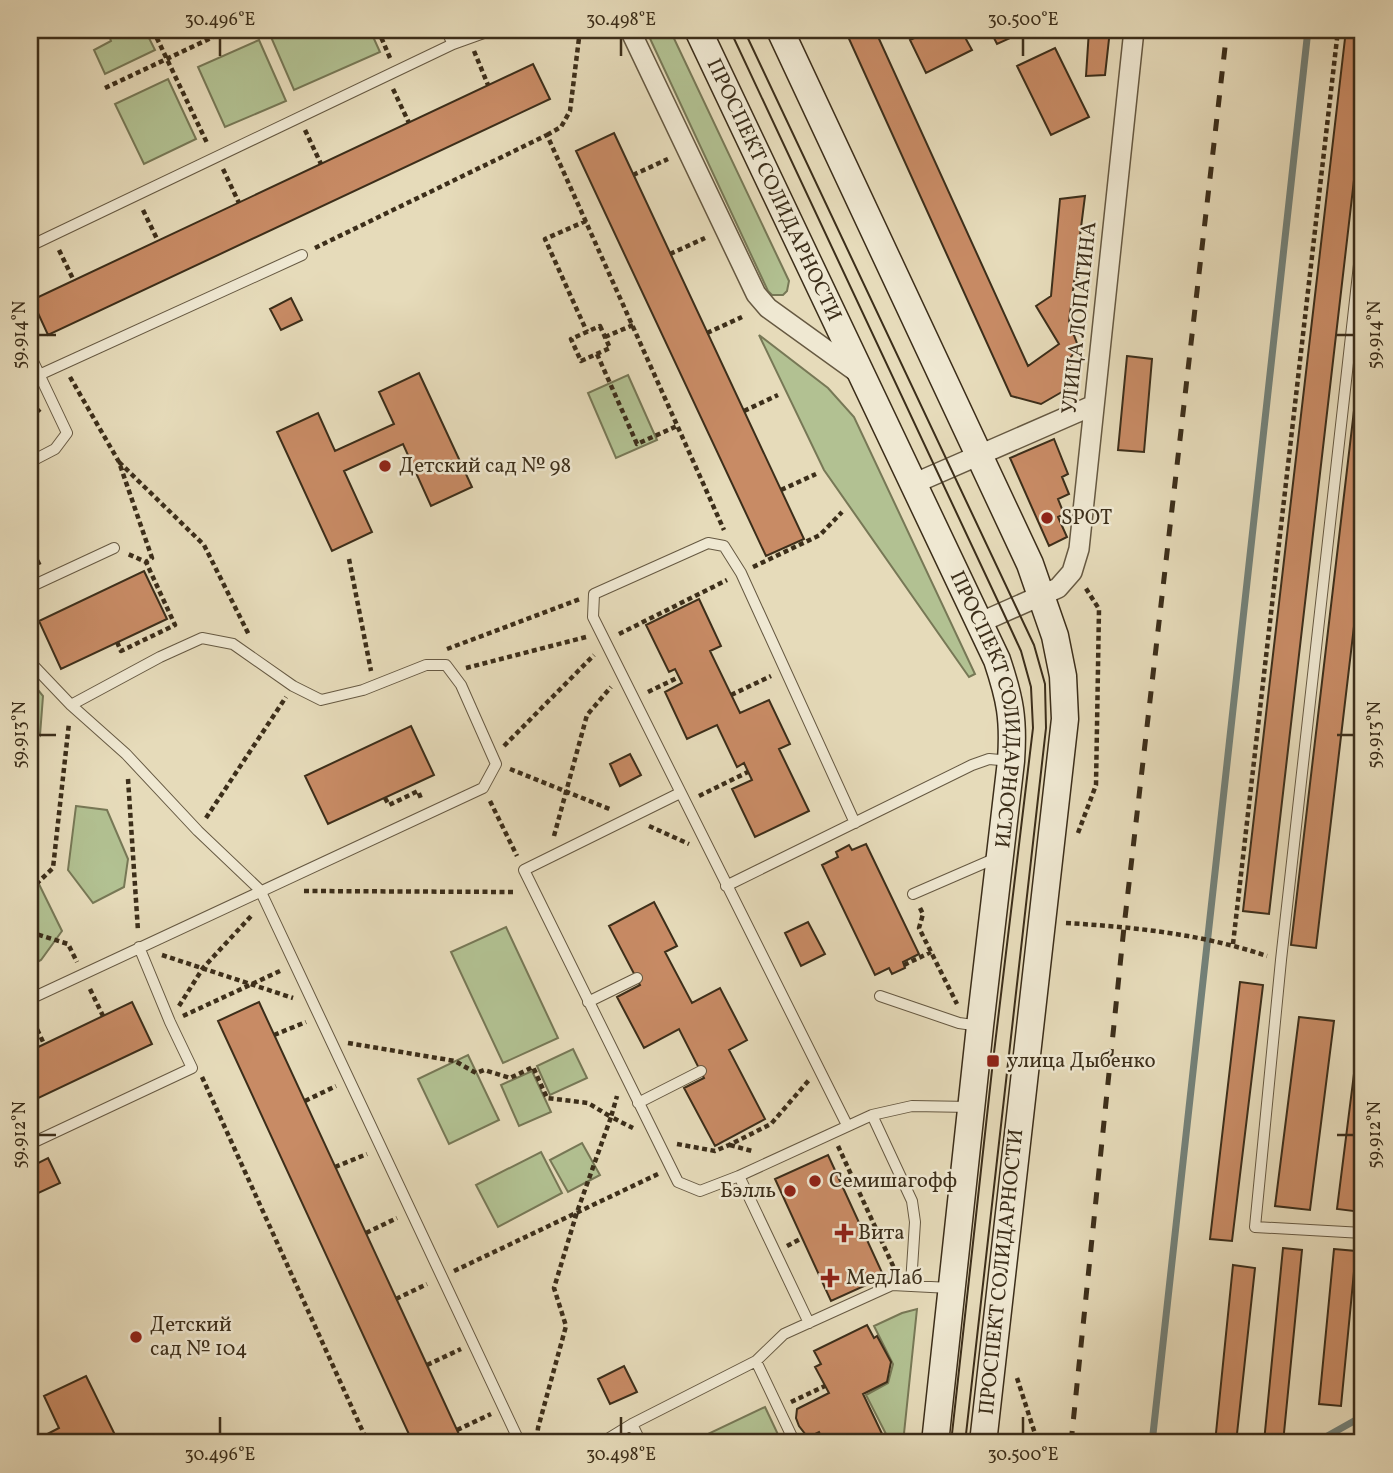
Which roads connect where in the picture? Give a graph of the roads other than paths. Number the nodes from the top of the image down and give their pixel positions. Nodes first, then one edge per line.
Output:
1 (446, 30) edge
2 (492, 30) edge
3 (630, 30) edge
4 (698, 30) edge
5 (780, 30) edge
6 (1134, 30) edge
7 (453, 44) junction
8 (1363, 229) edge
9 (30, 246) edge
10 (302, 255) road end
11 (1361, 268) edge
12 (30, 355) edge
13 (39, 375) junction
14 (862, 376) junction
15 (1094, 405) junction
16 (979, 454) junction
17 (30, 461) edge
18 (913, 484) junction
19 (114, 548) road end
20 (30, 587) edge
21 (1042, 596) junction
22 (979, 623) junction
23 (30, 662) edge
24 (71, 705) junction
25 (1011, 761) junction
26 (682, 798) junction
27 (855, 823) junction
28 (999, 856) junction
29 (726, 887) junction
30 (260, 890) junction
31 (913, 894) road end
32 (139, 947) junction
33 (636, 978) dead end
34 (880, 996) dead end
35 (30, 999) edge
36 (588, 1002) junction
37 (970, 1019) junction
38 (701, 1071) dead end
39 (638, 1103) junction
40 (972, 1108) junction
41 (872, 1115) junction
42 (847, 1125) junction
43 (30, 1144) edge
44 (739, 1176) junction
45 (1363, 1233) edge
46 (906, 1284) junction
47 (953, 1289) junction
48 (809, 1322) junction
49 (755, 1360) junction
50 (632, 1424) junction
51 (520, 1443) edge
52 (601, 1443) edge
53 (641, 1443) edge
54 (795, 1443) edge
55 (935, 1443) edge
56 (983, 1443) edge

1 - 7 lane
2 - 7 lane
3 - 14 street
4 - 14 main road, ПРОСПЕКТ СОЛИДАРНОСТИ
5 - 16 main road, ПРОСПЕКТ СОЛИДАРНОСТИ
6 - 15 street, УЛИЦА ЛОПАТИНА
7 - 9 lane
8 - 11 lane
10 - 13 lane
11 - 45 lane
12 - 13 lane
13 - 17 lane
14 - 18 main road, ПРОСПЕКТ СОЛИДАРНОСТИ
15 - 16 street
15 - 21 street, УЛИЦА ЛОПАТИНА
16 - 18 street
16 - 21 main road, ПРОСПЕКТ СОЛИДАРНОСТИ
18 - 22 main road, ПРОСПЕКТ СОЛИДАРНОСТИ
19 - 20 lane
21 - 22 street, УЛИЦА ЛОПАТИНА
21 - 56 main road, ПРОСПЕКТ СОЛИДАРНОСТИ
22 - 25 main road, ПРОСПЕКТ СОЛИДАРНОСТИ
23 - 24 lane
24 - 30 lane
24 - 30 lane
25 - 27 lane
25 - 28 main road, ПРОСПЕКТ СОЛИДАРНОСТИ
26 - 27 lane
26 - 29 lane
26 - 36 lane
27 - 29 lane
28 - 31 lane
28 - 37 main road, ПРОСПЕКТ СОЛИДАРНОСТИ
29 - 42 lane
30 - 32 lane
30 - 51 lane
32 - 35 lane
32 - 43 lane
33 - 36 lane
34 - 37 lane
36 - 39 lane
37 - 40 main road, ПРОСПЕКТ СОЛИДАРНОСТИ
38 - 39 lane
39 - 44 lane
40 - 41 lane
40 - 47 main road, ПРОСПЕКТ СОЛИДАРНОСТИ
41 - 42 lane
41 - 46 lane
42 - 44 lane
44 - 48 lane
46 - 47 lane
46 - 48 lane
47 - 55 main road, ПРОСПЕКТ СОЛИДАРНОСТИ
48 - 49 lane
49 - 50 lane
49 - 54 lane
50 - 52 lane
50 - 53 lane

